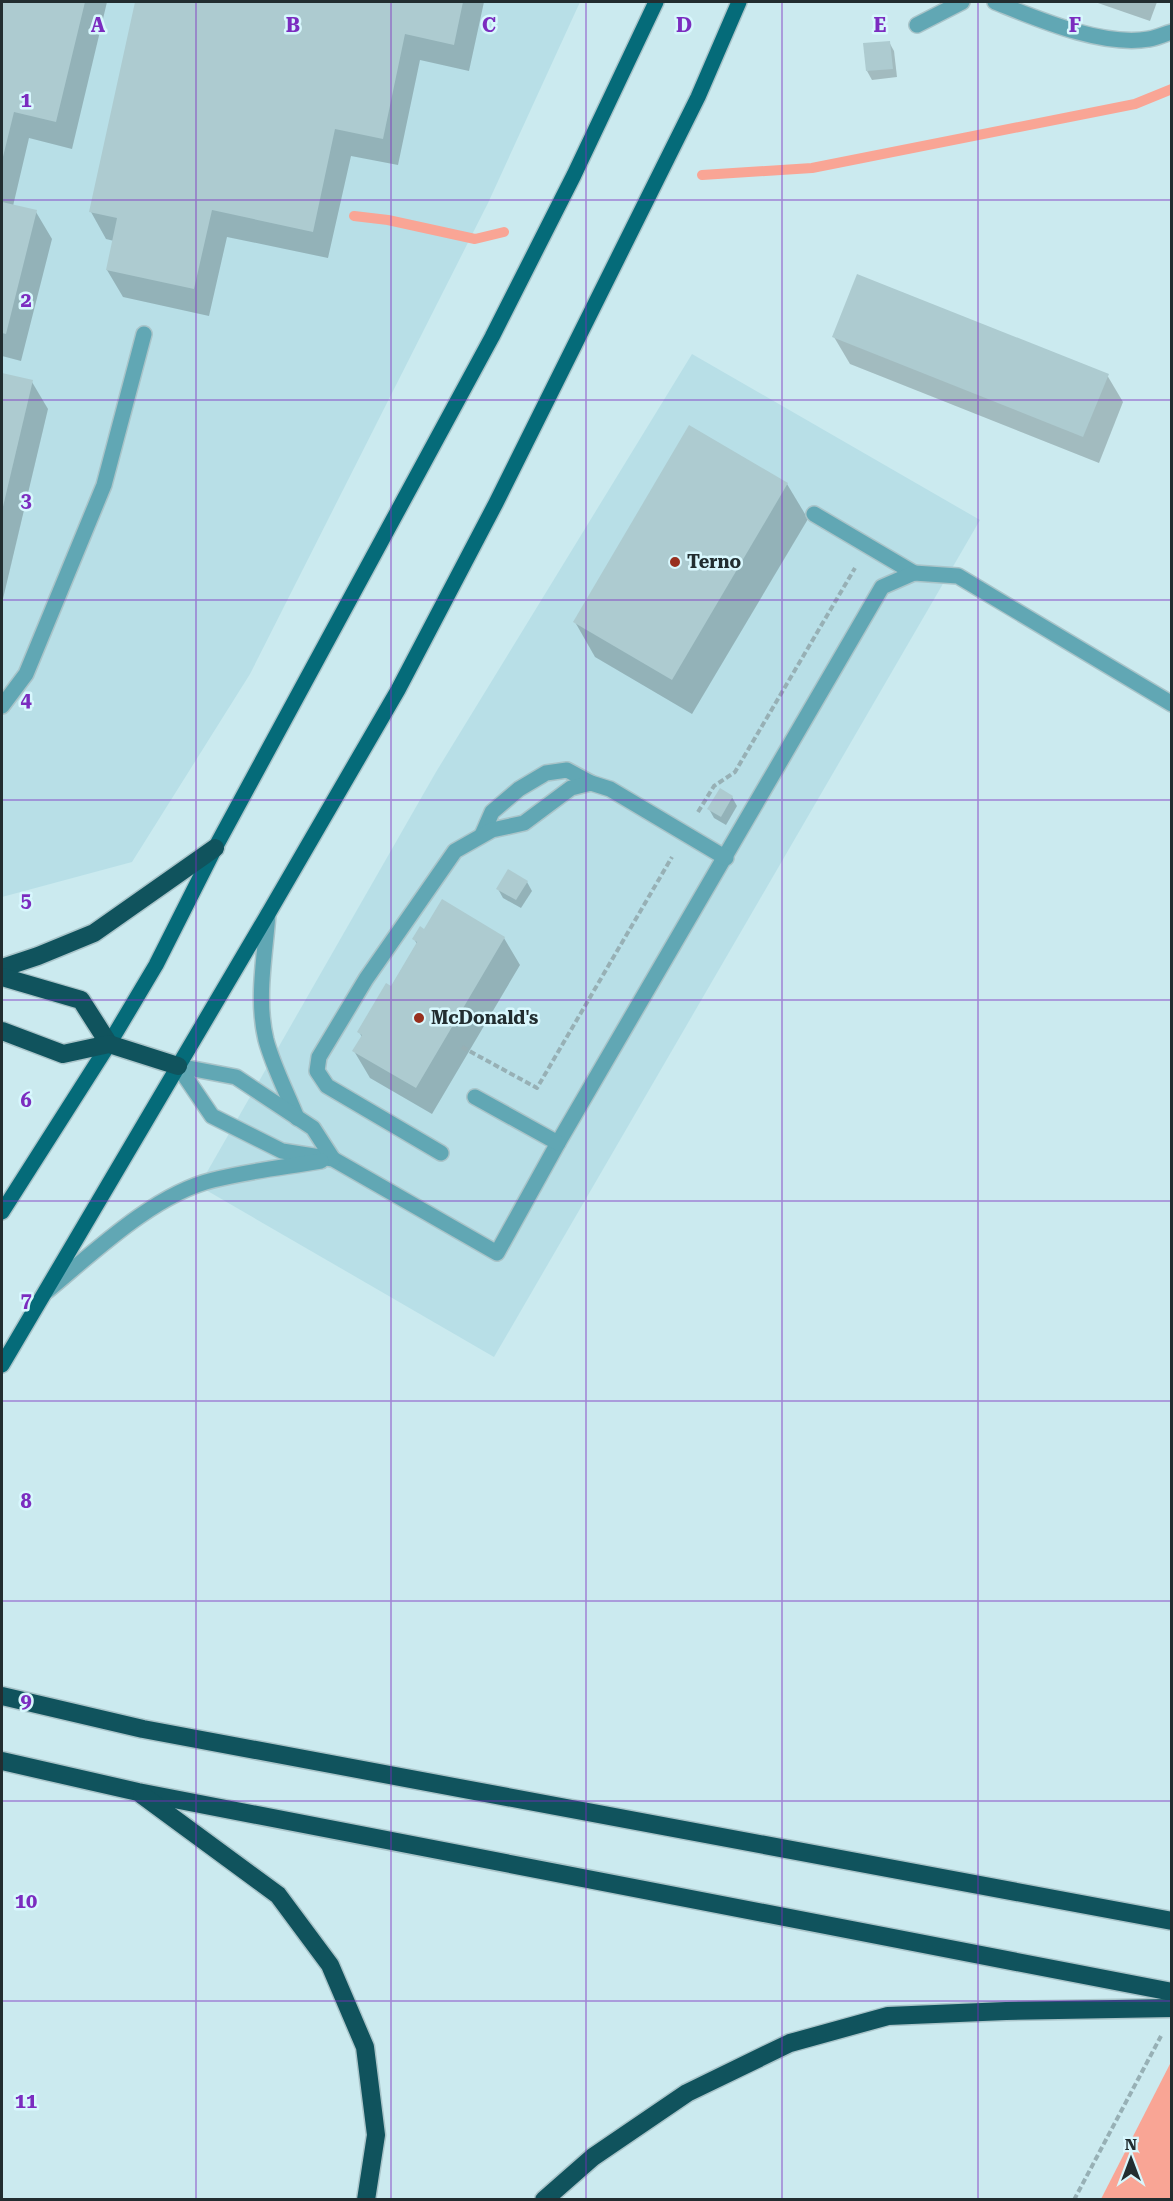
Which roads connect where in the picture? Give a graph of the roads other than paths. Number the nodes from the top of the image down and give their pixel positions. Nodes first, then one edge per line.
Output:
1 (656, 2) edge
2 (739, 2) edge
3 (962, 2) edge
4 (995, 2) edge
5 (916, 25) dead end
6 (1172, 32) edge
7 (144, 334) dead end
8 (814, 514) dead end
9 (914, 573) junction
10 (1172, 704) edge
11 (2, 706) edge
12 (591, 783) junction
13 (482, 836) junction
14 (215, 848) junction
15 (726, 858) junction
16 (268, 914) junction
17 (2, 968) edge
18 (2, 977) edge
19 (2, 1031) edge
20 (109, 1044) junction
21 (178, 1066) junction
22 (475, 1097) dead end
23 (297, 1118) junction
24 (558, 1143) junction
25 (441, 1153) dead end
26 (333, 1159) junction
27 (2, 1212) edge
28 (40, 1297) junction
29 (2, 1365) edge
30 (2, 1696) edge
31 (2, 1761) edge
32 (138, 1792) junction
33 (1172, 1921) edge
34 (1172, 1992) edge
35 (1172, 2008) edge
36 (366, 2199) edge
37 (544, 2199) edge

1 - 14 main road
2 - 16 main road
3 - 5 street
4 - 6 street
7 - 11 street
8 - 9 street
9 - 10 street
9 - 15 street
12 - 13 street
12 - 13 street
12 - 15 street
13 - 25 street
14 - 17 highway
14 - 20 main road
15 - 24 street
16 - 21 main road
16 - 23 street
18 - 20 highway
19 - 20 highway
20 - 21 highway
20 - 27 main road
21 - 23 street
21 - 26 street
21 - 28 main road
22 - 24 street
23 - 26 street
24 - 26 street
26 - 28 street
28 - 29 main road
30 - 33 highway
31 - 32 highway
32 - 34 highway
32 - 36 highway
35 - 37 highway

